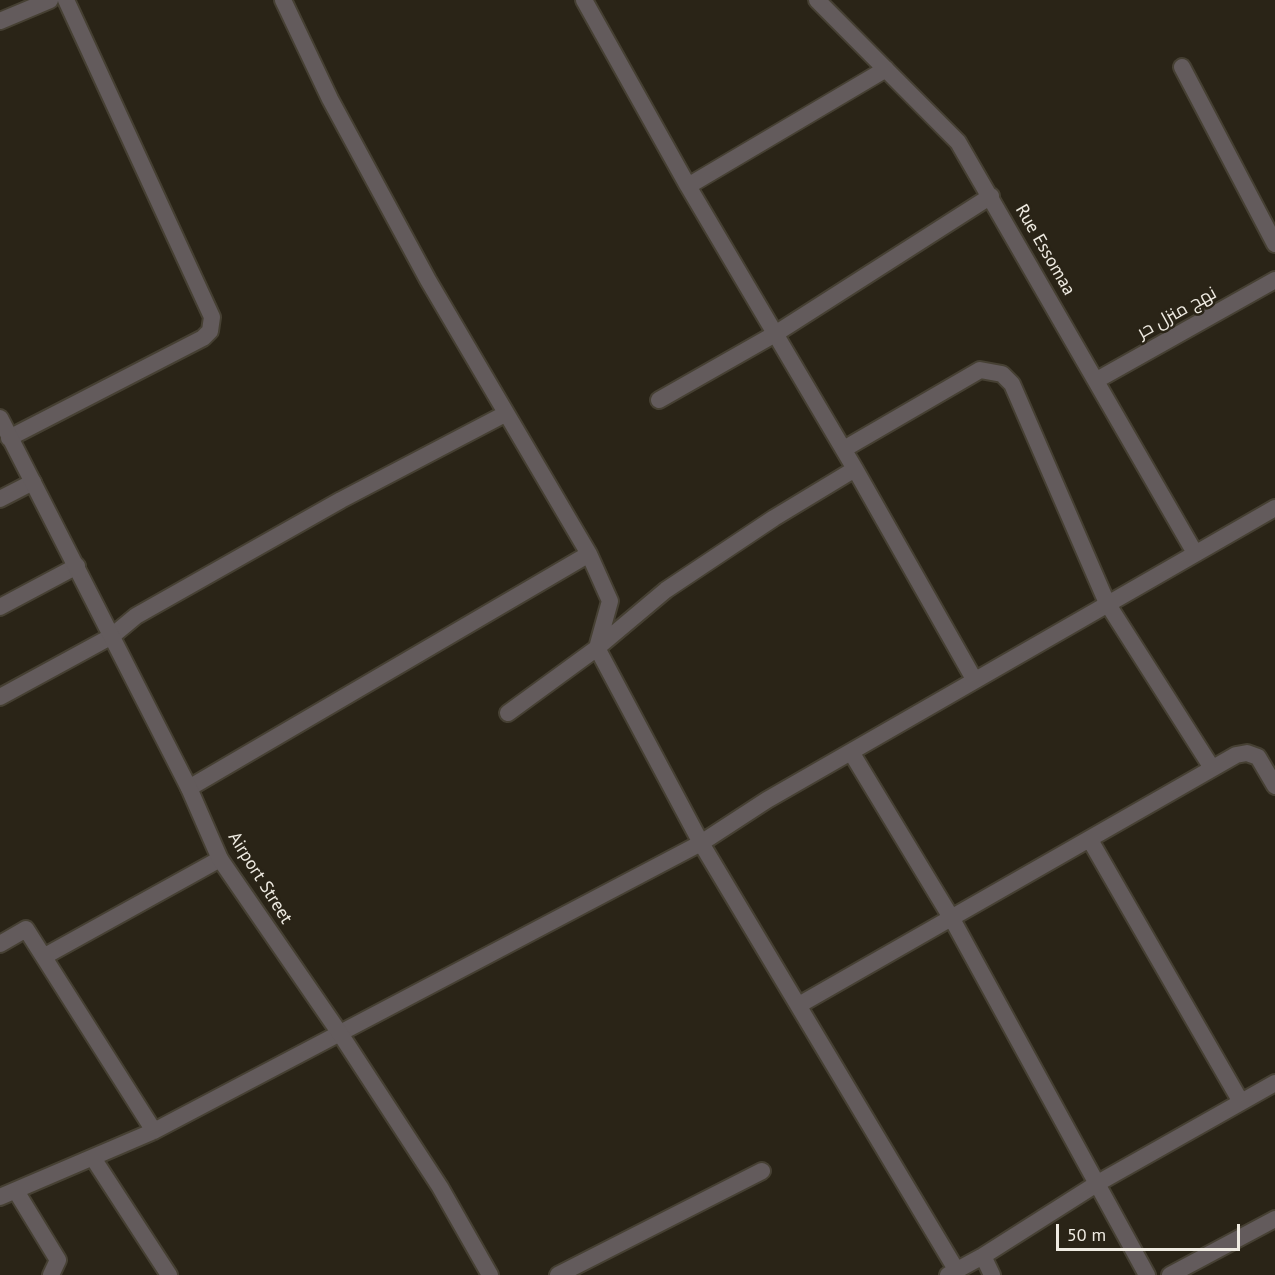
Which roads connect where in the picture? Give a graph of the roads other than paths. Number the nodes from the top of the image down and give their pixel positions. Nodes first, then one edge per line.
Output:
1 (50, 0) edge
2 (66, 0) edge
3 (283, 0) edge
4 (584, 0) edge
5 (817, 0) edge
6 (0, 21) edge
7 (1182, 67) dead end
8 (886, 69) junction
9 (688, 186) junction
10 (991, 196) junction
11 (1275, 244) edge
12 (1275, 280) edge
13 (775, 334) junction
14 (1097, 380) junction
15 (659, 400) dead end
16 (506, 414) junction
17 (0, 418) edge
18 (9, 438) junction
19 (844, 449) junction
20 (855, 469) junction
21 (33, 482) junction
22 (0, 499) edge
23 (1275, 508) edge
24 (1195, 553) junction
25 (589, 554) junction
26 (77, 566) junction
27 (1107, 603) junction
28 (0, 607) edge
29 (112, 636) junction
30 (597, 648) junction
31 (974, 679) junction
32 (0, 697) edge
33 (508, 713) dead end
34 (851, 752) junction
35 (1212, 768) junction
36 (1275, 786) edge
37 (189, 788) junction
38 (1090, 840) junction
39 (701, 843) junction
40 (220, 859) junction
41 (952, 919) junction
42 (0, 944) edge
43 (45, 956) junction
44 (799, 1005) junction
45 (341, 1035) junction
46 (1275, 1083) edge
47 (1241, 1102) junction
48 (154, 1131) junction
49 (93, 1158) junction
50 (762, 1171) dead end
51 (1098, 1183) junction
52 (8, 1194) edge
53 (1275, 1219) edge
54 (983, 1256) junction
55 (952, 1273) edge
56 (51, 1275) edge
57 (169, 1275) edge
58 (490, 1275) edge
59 (558, 1275) edge
60 (992, 1275) edge
61 (1147, 1275) edge
62 (1170, 1275) edge

1 - 6 street
2 - 18 street
3 - 16 street
4 - 9 street
5 - 8 street, Rue Essomaa
7 - 11 street
8 - 9 street
8 - 10 street, Rue Essomaa
9 - 13 street
10 - 13 street
10 - 14 street, Rue Essomaa
12 - 14 street, نهج منزل حر
13 - 15 street
13 - 19 street
14 - 24 street, Rue Essomaa
16 - 25 street
16 - 29 street
17 - 18 street, Airport Street
18 - 21 street, Airport Street
19 - 20 street
19 - 27 street
20 - 30 street
20 - 31 street
21 - 22 street
21 - 26 street, Airport Street
23 - 24 street
24 - 27 street
25 - 30 street
25 - 37 street
26 - 28 street
26 - 29 street, Airport Street
27 - 31 street
27 - 35 street
29 - 32 street
29 - 37 street, Airport Street
30 - 33 street
30 - 39 street
31 - 34 street
34 - 39 street
34 - 41 street
35 - 36 street
35 - 38 street
37 - 40 street, Airport Street
38 - 41 street
38 - 47 street
39 - 44 street
39 - 45 street
40 - 43 street
40 - 45 street, Airport Street
41 - 44 street
41 - 51 street
42 - 43 street
43 - 48 street
44 - 55 street
45 - 48 street
45 - 58 street, Airport Street
46 - 47 street
47 - 51 street
48 - 49 street
49 - 52 street
49 - 57 street
50 - 59 street
51 - 54 street
51 - 61 street
52 - 56 street
53 - 62 street
54 - 55 street
54 - 60 street

